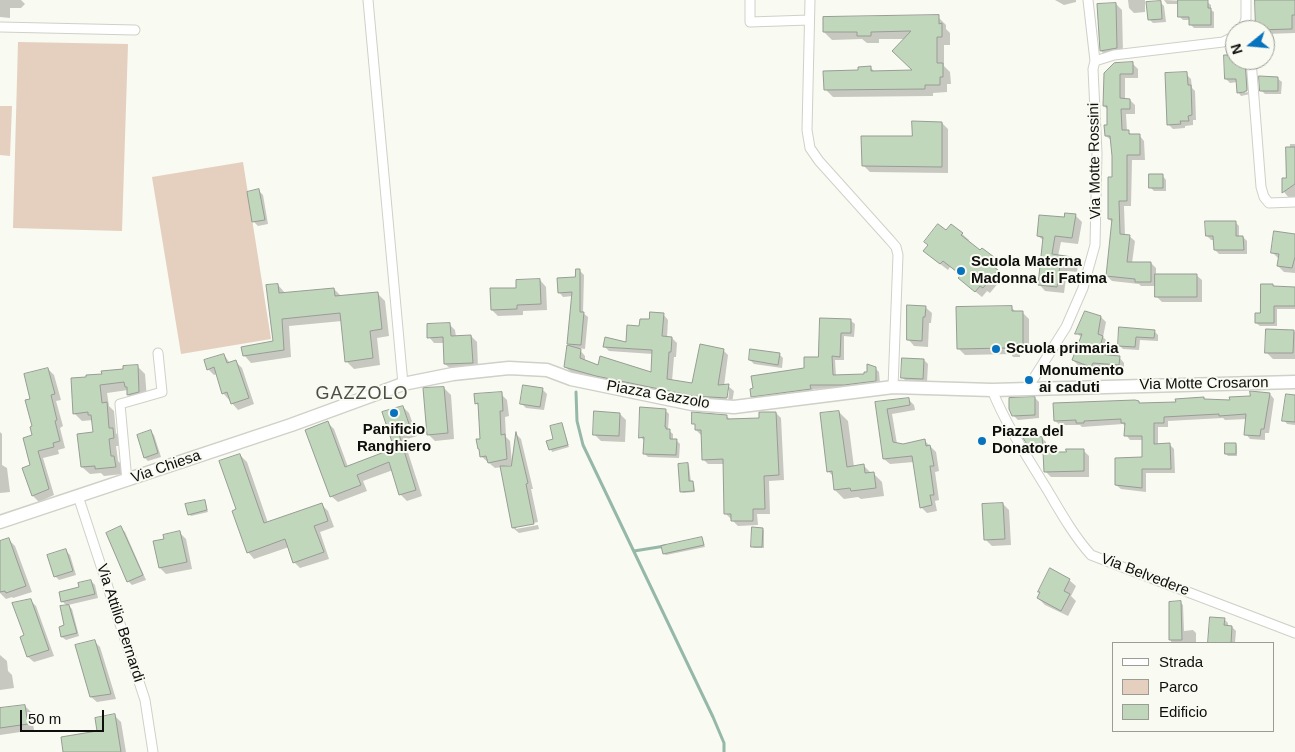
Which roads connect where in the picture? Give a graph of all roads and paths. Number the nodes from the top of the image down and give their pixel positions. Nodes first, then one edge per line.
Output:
1 (368, 0) edge
2 (750, 0) edge
3 (810, 0) edge
4 (1088, 0) edge
5 (1246, 0) edge
6 (809, 20) junction
7 (1245, 20) edge
8 (0, 27) edge
9 (135, 30) dead end
10 (1225, 41) edge
11 (1095, 62) junction
12 (1252, 70) edge
13 (1295, 202) edge
14 (158, 353) dead end
15 (1295, 382) edge
16 (403, 384) junction
17 (893, 387) junction
18 (1028, 389) junction
19 (992, 390) junction
20 (331, 410) joint
21 (127, 480) junction
22 (78, 496) junction
23 (0, 522) edge
24 (1295, 633) edge
25 (154, 752) edge

1 - 16 street
2 - 6 street
3 - 6 street
4 - 11 street, Via Motte Rossini
5 - 7 street
6 - 17 street
8 - 9 street
10 - 11 street
11 - 18 street, Via Motte Rossini
12 - 13 street
14 - 21 street
15 - 18 street, Via Motte Crosaron
16 - 17 street, Piazza Gazzolo
16 - 20 street, Piazza Gazzolo
17 - 19 street, Piazza Gazzolo
18 - 19 street, Via Motte Crosaron
19 - 24 street, Via Belvedere
20 - 21 street, Via Chiesa
21 - 22 street, Via Chiesa
22 - 23 street, Via Chiesa
22 - 25 street, Via Attilio Bernardi

